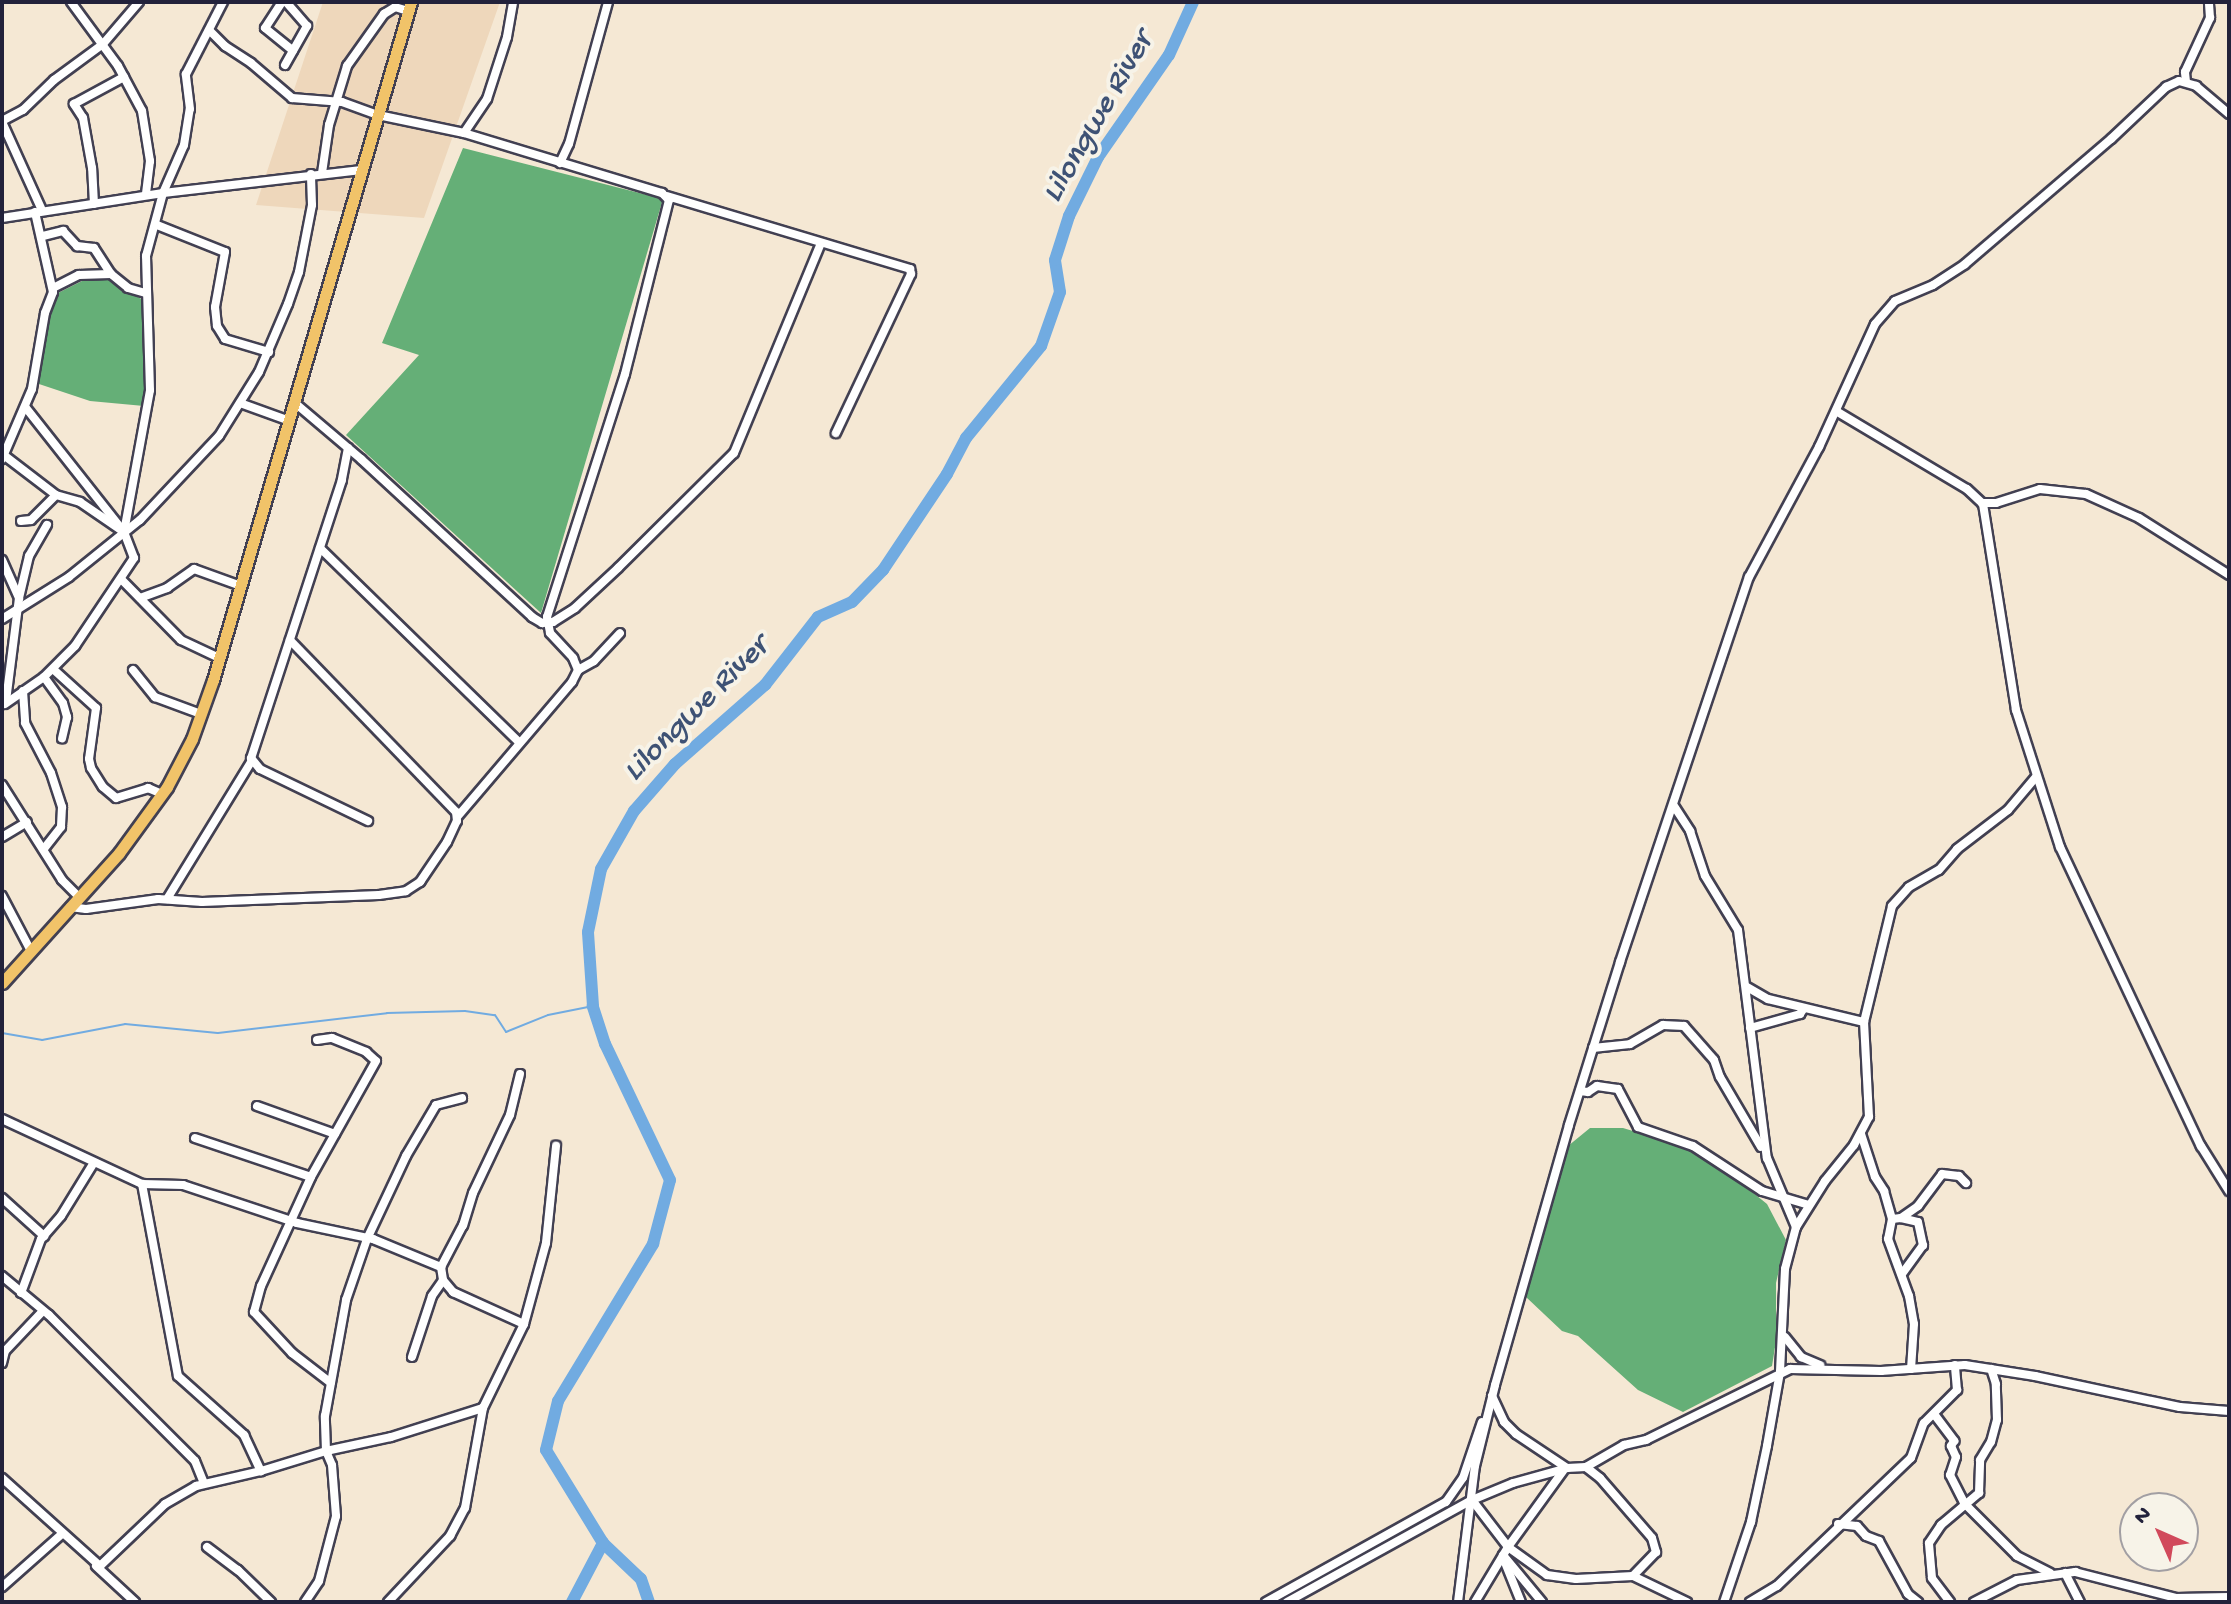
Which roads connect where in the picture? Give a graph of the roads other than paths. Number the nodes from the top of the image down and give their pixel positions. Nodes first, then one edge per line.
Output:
1 (71, 2) edge
2 (139, 2) edge
3 (223, 2) edge
4 (284, 2) edge
5 (513, 2) edge
6 (608, 2) edge
7 (2209, 2) edge
8 (409, 6) edge
9 (209, 30) junction
10 (103, 44) junction
11 (293, 51) junction
12 (285, 65) dead end
13 (124, 77) junction
14 (2186, 82) junction
15 (336, 102) junction
16 (2229, 114) edge
17 (378, 115) junction
18 (2, 122) edge
19 (464, 133) junction
20 (560, 163) junction
21 (362, 170) junction
22 (322, 173) junction
23 (311, 174) junction
24 (163, 193) junction
25 (146, 195) junction
26 (666, 196) junction
27 (94, 204) junction
28 (39, 211) junction
29 (2, 218) edge
30 (157, 225) junction
31 (43, 236) junction
32 (820, 245) junction
33 (111, 274) junction
34 (53, 288) junction
35 (146, 293) junction
36 (269, 352) junction
37 (240, 403) junction
38 (295, 403) junction
39 (26, 408) junction
40 (1836, 411) junction
41 (290, 421) junction
42 (836, 433) dead end
43 (348, 448) junction
44 (3, 458) edge
45 (56, 495) junction
46 (1982, 503) junction
47 (21, 521) dead end
48 (47, 525) dead end
49 (124, 532) junction
50 (320, 548) junction
51 (2, 560) edge
52 (2229, 575) edge
53 (122, 580) junction
54 (241, 586) junction
55 (19, 598) junction
56 (140, 598) junction
57 (18, 609) junction
58 (3, 615) edge
59 (547, 623) junction
60 (620, 633) dead end
61 (290, 640) junction
62 (219, 658) junction
63 (53, 669) junction
64 (133, 670) dead end
65 (578, 670) junction
66 (44, 677) junction
67 (23, 691) junction
68 (3, 706) edge
69 (201, 714) junction
70 (62, 738) dead end
71 (519, 742) junction
72 (251, 762) junction
73 (2036, 777) junction
74 (2, 785) edge
75 (162, 794) junction
76 (1674, 806) junction
77 (458, 816) junction
78 (368, 821) dead end
79 (27, 822) junction
80 (2, 837) edge
81 (44, 849) junction
82 (2, 896) edge
83 (167, 899) junction
84 (74, 902) junction
85 (31, 951) junction
86 (2, 983) edge
87 (1747, 987) junction
88 (1804, 1008) junction
89 (1864, 1022) junction
90 (1750, 1028) junction
91 (317, 1040) dead end
92 (1593, 1048) junction
93 (520, 1074) dead end
94 (1580, 1091) junction
95 (462, 1098) dead end
96 (257, 1106) dead end
97 (2, 1119) edge
98 (335, 1134) junction
99 (1861, 1134) junction
100 (195, 1138) dead end
101 (556, 1146) dead end
102 (1767, 1158) junction
103 (93, 1164) junction
104 (311, 1177) junction
105 (1966, 1183) dead end
106 (142, 1184) junction
107 (2229, 1191) edge
108 (2, 1198) edge
109 (1784, 1198) junction
110 (1809, 1205) junction
111 (1896, 1218) junction
112 (290, 1220) junction
113 (1796, 1227) junction
114 (44, 1236) junction
115 (367, 1239) junction
116 (441, 1267) junction
117 (1902, 1274) junction
118 (2, 1276) edge
119 (443, 1280) junction
120 (21, 1293) junction
121 (43, 1311) junction
122 (524, 1324) junction
123 (1783, 1333) junction
124 (412, 1357) dead end
125 (2, 1363) edge
126 (1955, 1365) junction
127 (1826, 1367) junction
128 (1911, 1369) junction
129 (1991, 1369) junction
130 (1780, 1372) junction
131 (331, 1383) junction
132 (1492, 1396) junction
133 (1489, 1407) junction
134 (483, 1408) junction
135 (2229, 1411) edge
136 (1934, 1414) junction
137 (326, 1451) junction
138 (1586, 1467) junction
139 (1567, 1468) junction
140 (261, 1471) junction
141 (2, 1478) edge
142 (204, 1483) junction
143 (1472, 1500) junction
144 (1964, 1503) junction
145 (1838, 1524) junction
146 (63, 1533) junction
147 (207, 1547) dead end
148 (1505, 1551) junction
149 (96, 1565) junction
150 (2051, 1573) junction
151 (2065, 1573) junction
152 (1633, 1576) junction
153 (2, 1587) edge
154 (2229, 1597) edge
155 (135, 1602) edge
156 (271, 1602) edge
157 (305, 1602) edge
158 (388, 1602) edge
159 (1266, 1602) edge
160 (1287, 1602) edge
161 (1458, 1602) edge
162 (1475, 1602) edge
163 (1521, 1602) edge
164 (1542, 1602) edge
165 (1687, 1602) edge
166 (1724, 1602) edge
167 (1750, 1602) edge
168 (1918, 1602) edge
169 (1950, 1602) edge
170 (1974, 1602) edge
171 (2080, 1602) edge

1 - 10 street
2 - 10 street
3 - 9 street
4 - 11 street
4 - 11 street
5 - 19 street
6 - 20 street
7 - 14 street
8 - 15 street
8 - 17 main road
9 - 15 street
9 - 24 street
10 - 13 street
10 - 18 street
11 - 12 street
13 - 25 street
13 - 27 street
14 - 16 street
14 - 40 street
15 - 17 street
15 - 22 street
17 - 19 street
17 - 21 main road
18 - 28 street
19 - 20 street
20 - 26 street
21 - 22 street
21 - 38 main road
22 - 23 street
23 - 24 street
23 - 36 street
24 - 25 street
24 - 30 street
25 - 27 street
26 - 32 street
26 - 59 street
27 - 28 street
28 - 29 street
28 - 31 street
30 - 35 street
30 - 36 street
31 - 33 street
31 - 34 street
32 - 42 street
32 - 59 street
33 - 34 street
33 - 35 street
34 - 39 street
35 - 49 street
36 - 37 street
37 - 41 street
37 - 49 street
38 - 41 main road
38 - 43 street
39 - 44 street
39 - 49 street
40 - 46 street
40 - 76 street
41 - 54 main road
43 - 50 street
43 - 59 street
44 - 45 street
45 - 47 street
45 - 49 street
46 - 52 street
46 - 73 street
48 - 55 street
49 - 53 street
49 - 57 street
50 - 61 street
50 - 71 street
51 - 55 street
53 - 56 street
53 - 63 street
54 - 56 street
54 - 62 main road
55 - 57 street
56 - 62 street
57 - 58 street
57 - 68 street
59 - 65 street
60 - 65 street
61 - 72 street
61 - 77 street
62 - 69 main road
63 - 66 street
63 - 75 street
64 - 69 street
65 - 71 street
66 - 67 street
66 - 70 street
67 - 68 street
67 - 81 street
69 - 75 main road
71 - 77 street
72 - 78 street
72 - 83 street
73 - 89 street
73 - 107 street
74 - 79 street
75 - 84 main road
76 - 87 street
76 - 92 street
77 - 83 street
79 - 80 street
79 - 81 street
81 - 84 street
82 - 85 street
83 - 84 street
84 - 85 main road
85 - 86 main road
87 - 88 street
87 - 90 street
88 - 89 street
88 - 90 street
89 - 99 street
90 - 102 street
91 - 98 street
92 - 94 street
92 - 102 street
93 - 116 street
94 - 109 street
94 - 132 street
95 - 115 street
96 - 98 street
97 - 103 street
98 - 104 street
99 - 110 street
99 - 111 street
100 - 104 street
101 - 122 street
102 - 109 street
103 - 106 street
103 - 114 street
104 - 112 street
105 - 111 street
106 - 112 street
106 - 140 street
108 - 114 street
109 - 110 street
109 - 113 street
110 - 113 street
111 - 117 street
111 - 117 street
112 - 115 street
112 - 131 street
113 - 123 street
114 - 120 street
115 - 116 street
115 - 131 street
116 - 119 street
117 - 128 street
118 - 120 street
119 - 122 street
119 - 124 street
120 - 121 street
121 - 125 street
121 - 142 street
122 - 134 street
123 - 127 street
123 - 130 street
126 - 128 street
126 - 129 street
126 - 136 street
127 - 128 street
127 - 130 street
129 - 135 street
129 - 144 street
130 - 138 street
130 - 166 street
131 - 137 street
132 - 133 street
132 - 139 street
133 - 143 street
133 - 159 street
134 - 137 street
134 - 158 street
136 - 144 street
136 - 145 street
137 - 140 street
137 - 157 street
138 - 139 street
138 - 152 street
139 - 143 street
139 - 148 street
140 - 142 street
141 - 146 street
142 - 149 street
143 - 148 street
143 - 160 street
143 - 161 street
144 - 150 street
144 - 169 street
145 - 167 street
145 - 168 street
146 - 149 street
146 - 153 street
147 - 156 street
148 - 152 street
148 - 162 street
148 - 163 street
148 - 164 street
149 - 155 street
150 - 151 street
150 - 170 street
151 - 154 street
151 - 171 street
152 - 165 street

